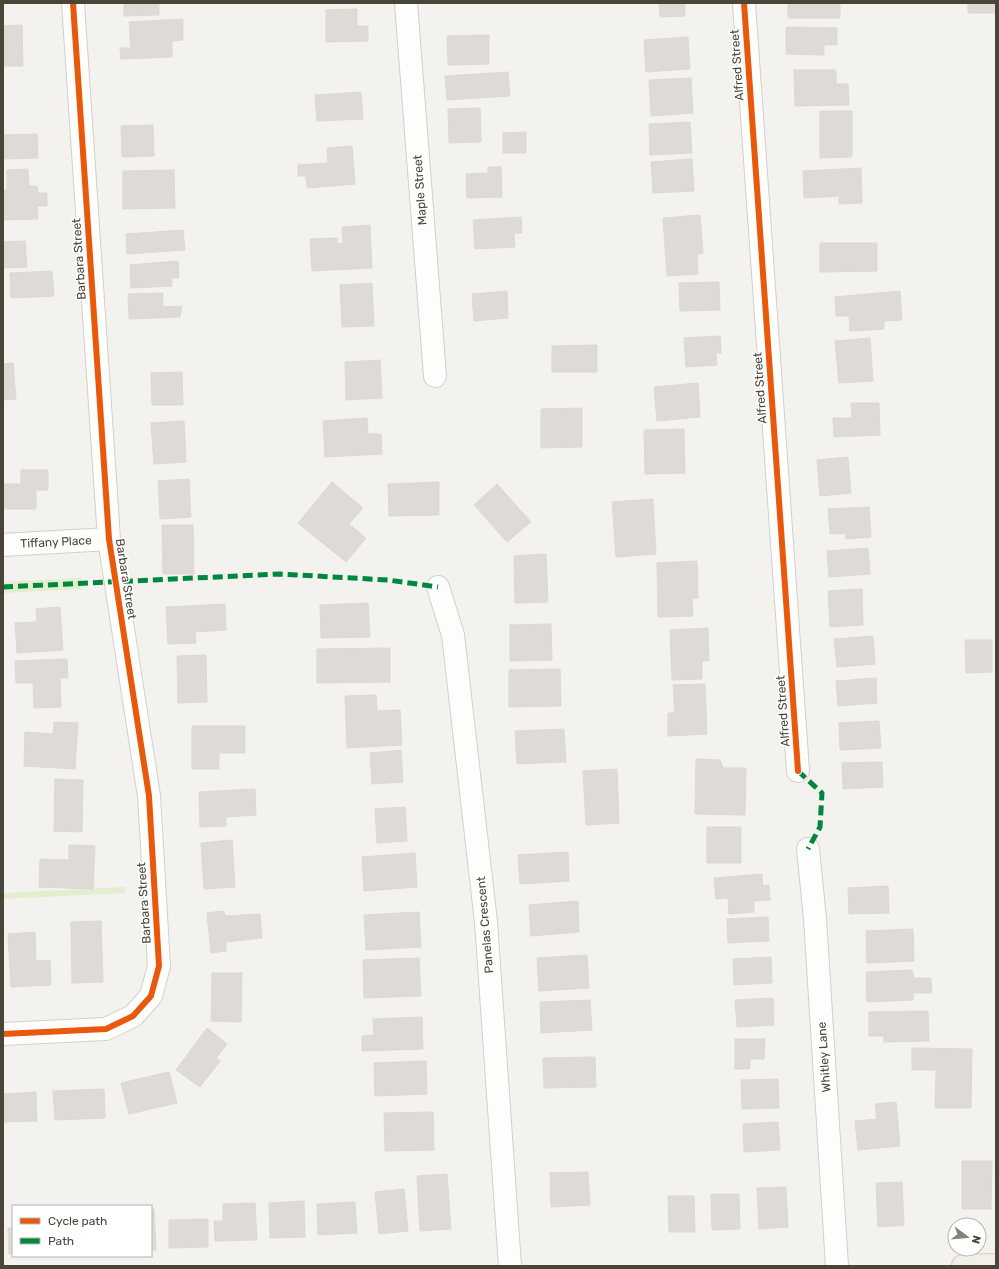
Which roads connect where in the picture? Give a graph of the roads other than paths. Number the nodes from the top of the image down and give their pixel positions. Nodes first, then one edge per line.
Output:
1 (73, 3) edge
2 (406, 3) edge
3 (744, 3) edge
4 (435, 376) dead end
5 (109, 539) junction
6 (3, 545) edge
7 (438, 587) dead end
8 (798, 771) dead end
9 (808, 848) dead end
10 (3, 1034) edge
11 (996, 1265) edge
12 (510, 1266) edge
13 (837, 1266) edge
14 (963, 1266) edge

1 - 5 street, Barbara Street
2 - 4 street, Maple Street
3 - 8 street, Alfred Street
5 - 6 street, Tiffany Place
5 - 10 street, Barbara Street
7 - 12 street, Panelas Crescent
9 - 13 street, Whitley Lane
11 - 14 main road

